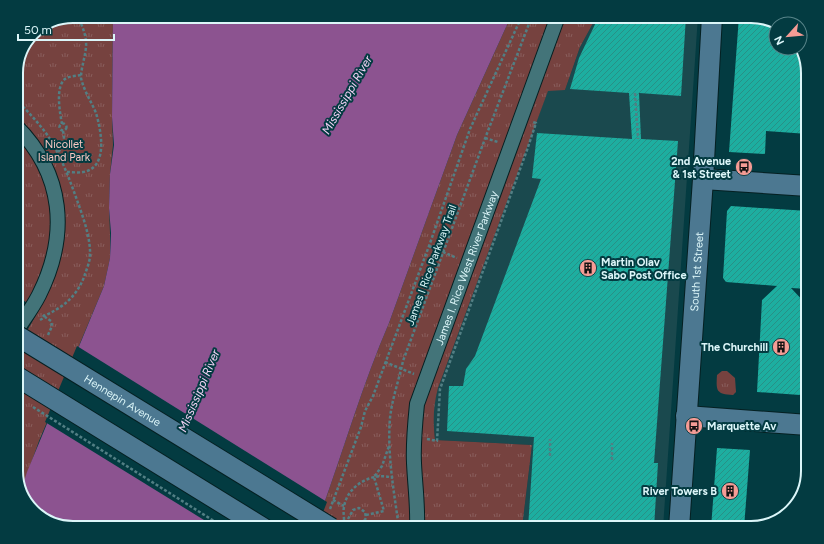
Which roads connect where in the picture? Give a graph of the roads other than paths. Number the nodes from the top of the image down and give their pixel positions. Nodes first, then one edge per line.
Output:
1 (555, 23) edge
2 (712, 23) edge
3 (23, 134) edge
4 (703, 179) junction
5 (801, 186) edge
6 (23, 320) edge
7 (23, 339) edge
8 (23, 380) edge
9 (686, 416) junction
10 (801, 424) edge
11 (337, 520) edge
12 (252, 521) edge
13 (417, 521) edge
14 (679, 521) edge

1 - 13 street, James I. Rice West River Parkway
2 - 4 street, South 1st Street
3 - 6 street
4 - 5 street
4 - 9 street, South 1st Street
7 - 11 street, Hennepin Avenue, bridge
8 - 12 street
9 - 10 street
9 - 14 street, South 1st Street

